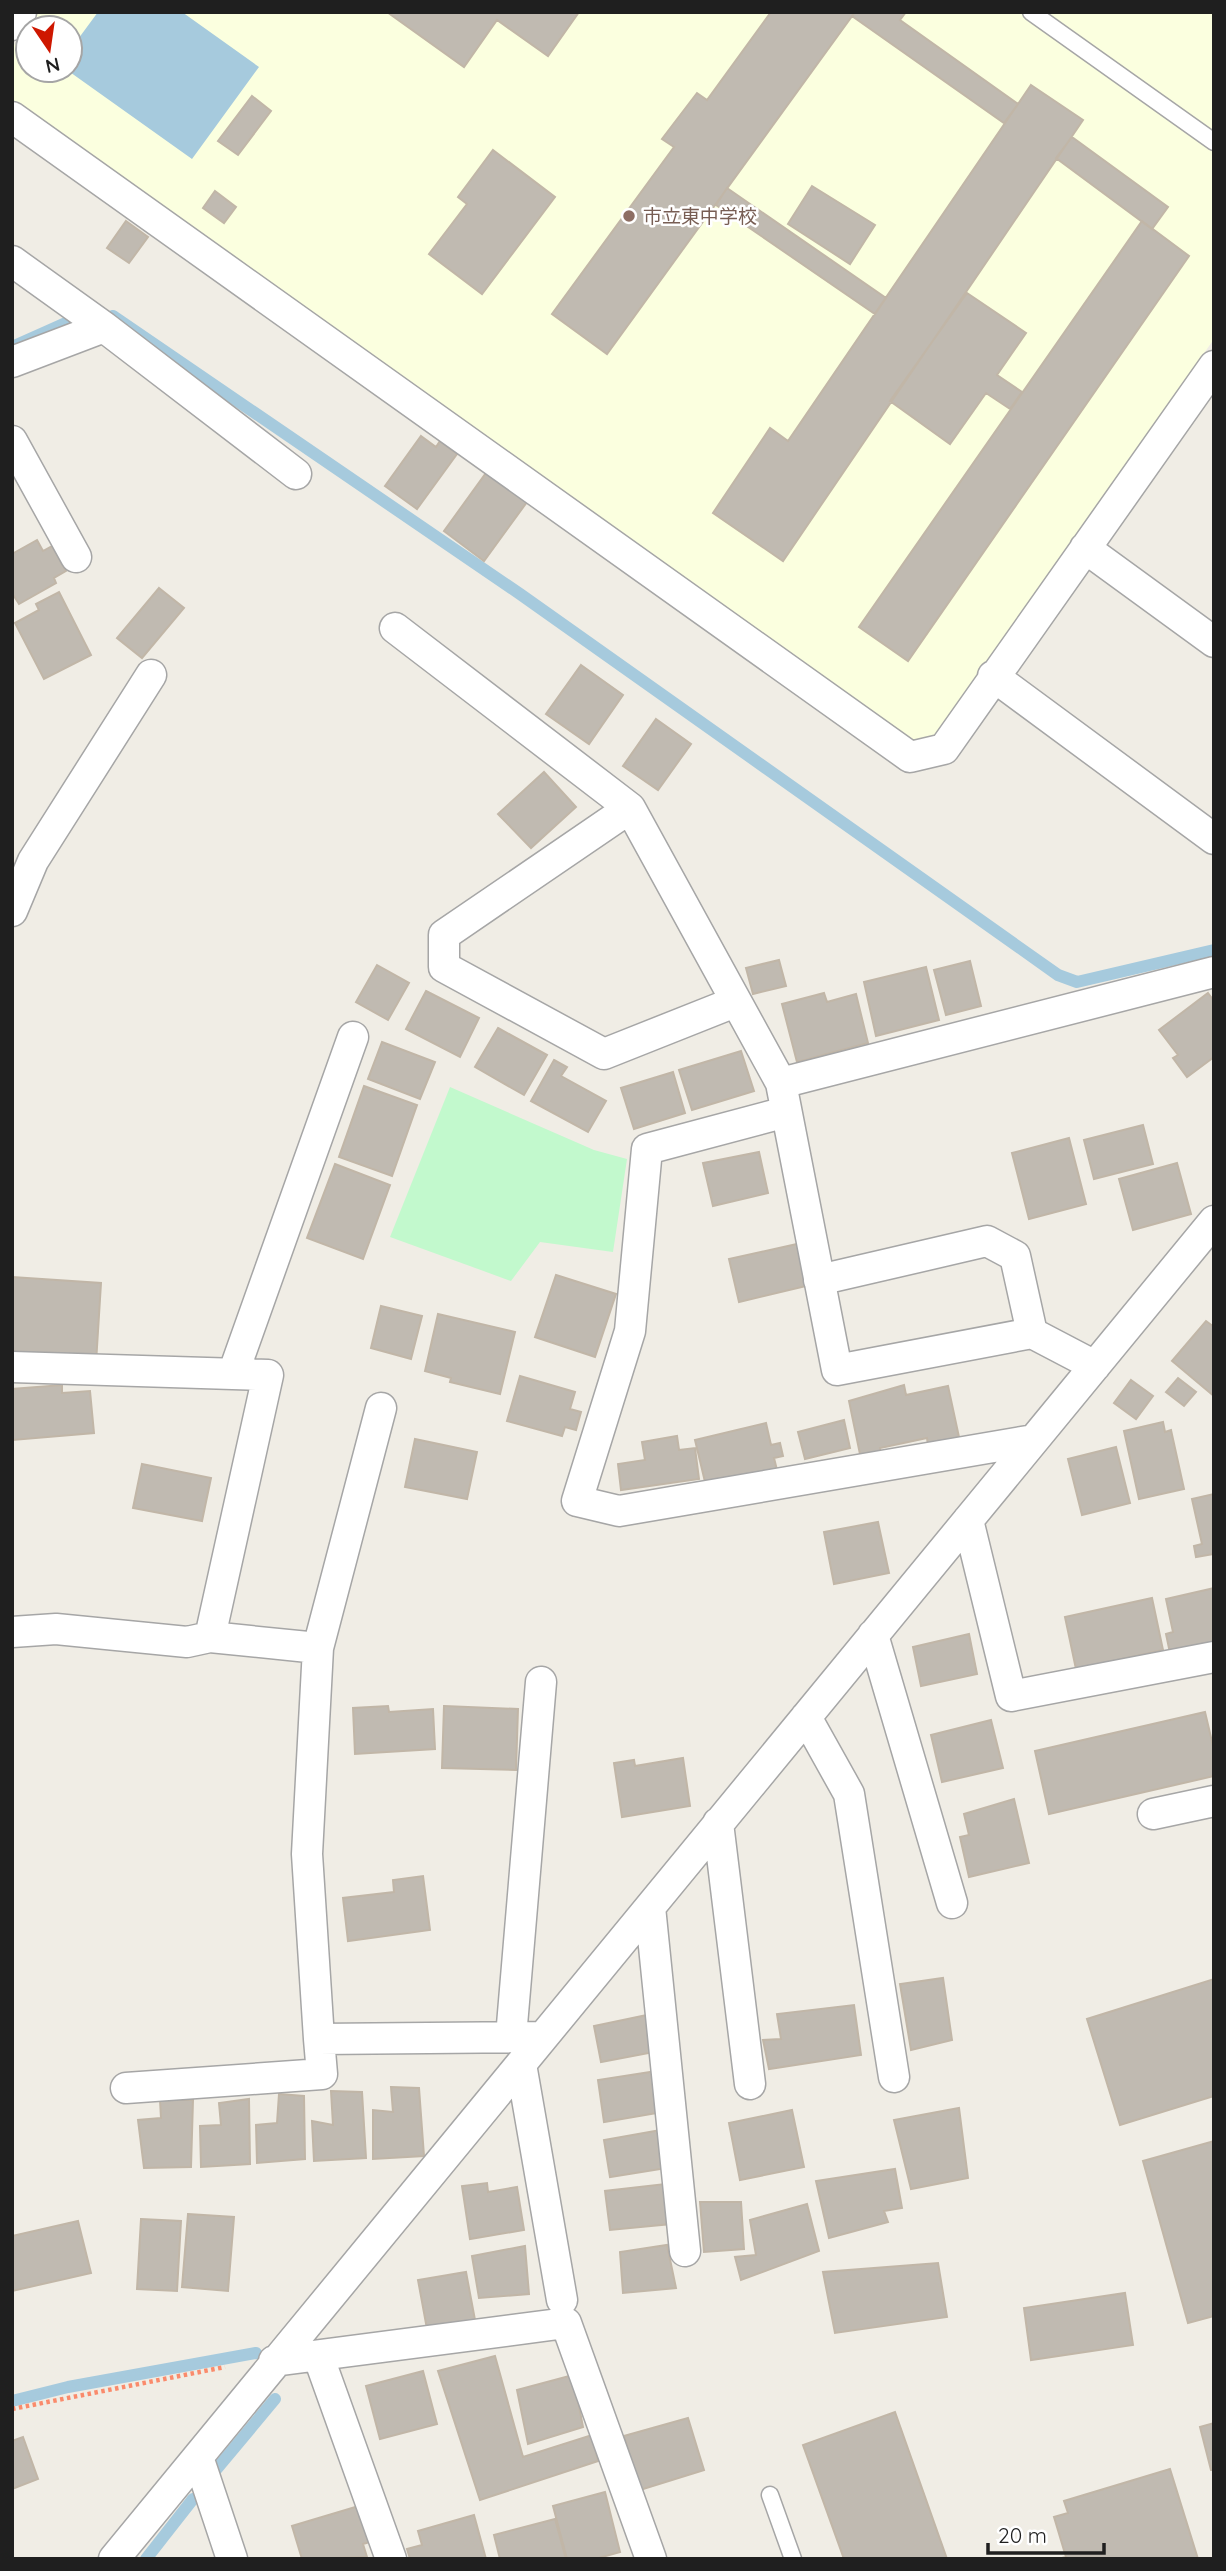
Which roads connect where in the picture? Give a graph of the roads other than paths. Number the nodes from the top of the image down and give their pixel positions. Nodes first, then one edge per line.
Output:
1 (21, 12) edge
2 (1031, 12) edge
3 (12, 25) edge
4 (12, 117) edge
5 (1214, 142) edge
6 (12, 261) edge
7 (92, 317) junction
8 (12, 362) edge
9 (1214, 366) edge
10 (12, 441) edge
11 (296, 474) dead end
12 (1085, 548) junction
13 (76, 557) dead end
14 (395, 628) dead end
15 (1214, 642) edge
16 (150, 675) dead end
17 (993, 676) junction
18 (630, 808) junction
19 (1214, 839) edge
20 (23, 855) edge
21 (12, 911) edge
22 (1214, 972) edge
23 (735, 1002) junction
24 (353, 1037) dead end
25 (783, 1098) junction
26 (1213, 1223) edge
27 (819, 1280) junction
28 (1032, 1332) junction
29 (1095, 1366) junction
30 (12, 1367) edge
31 (233, 1374) junction
32 (381, 1408) dead end
33 (1034, 1440) junction
34 (968, 1520) junction
35 (12, 1632) edge
36 (873, 1634) junction
37 (210, 1637) junction
38 (318, 1648) junction
39 (1214, 1657) edge
40 (541, 1682) dead end
41 (806, 1717) junction
42 (1214, 1801) edge
43 (1153, 1814) dead end
44 (718, 1823) junction
45 (952, 1903) dead end
46 (650, 1907) junction
47 (319, 2039) junction
48 (516, 2051) junction
49 (894, 2077) dead end
50 (750, 2084) dead end
51 (126, 2088) dead end
52 (685, 2252) dead end
53 (562, 2300) dead end
54 (318, 2358) junction
55 (274, 2361) junction
56 (198, 2457) junction
57 (771, 2494) dead end
58 (114, 2559) edge
59 (232, 2559) edge
60 (391, 2559) edge
61 (651, 2559) edge
62 (793, 2559) edge

1 - 3 street
2 - 5 lane
4 - 17 street
6 - 7 street
7 - 8 street
7 - 11 street
9 - 12 street
10 - 13 street
12 - 15 street
12 - 17 street
14 - 18 street
16 - 20 street
17 - 19 street
18 - 23 street
18 - 23 street
20 - 21 street
22 - 25 street
23 - 25 street
24 - 31 street
25 - 27 street
25 - 33 street
26 - 29 street
27 - 28 street
27 - 28 street
28 - 29 street
29 - 33 street
30 - 31 street
31 - 37 street
32 - 38 street
33 - 34 street
34 - 36 street
34 - 39 street
35 - 37 street
36 - 41 street
36 - 45 street
37 - 38 street
38 - 47 street
40 - 48 street
41 - 44 street
41 - 49 street
42 - 43 street
44 - 46 street
44 - 50 street
46 - 48 street
46 - 52 street
47 - 48 street
47 - 51 street
48 - 53 street
48 - 55 street
54 - 55 street
54 - 60 street
54 - 61 street
55 - 56 street
56 - 58 street
56 - 59 street
57 - 62 lane

